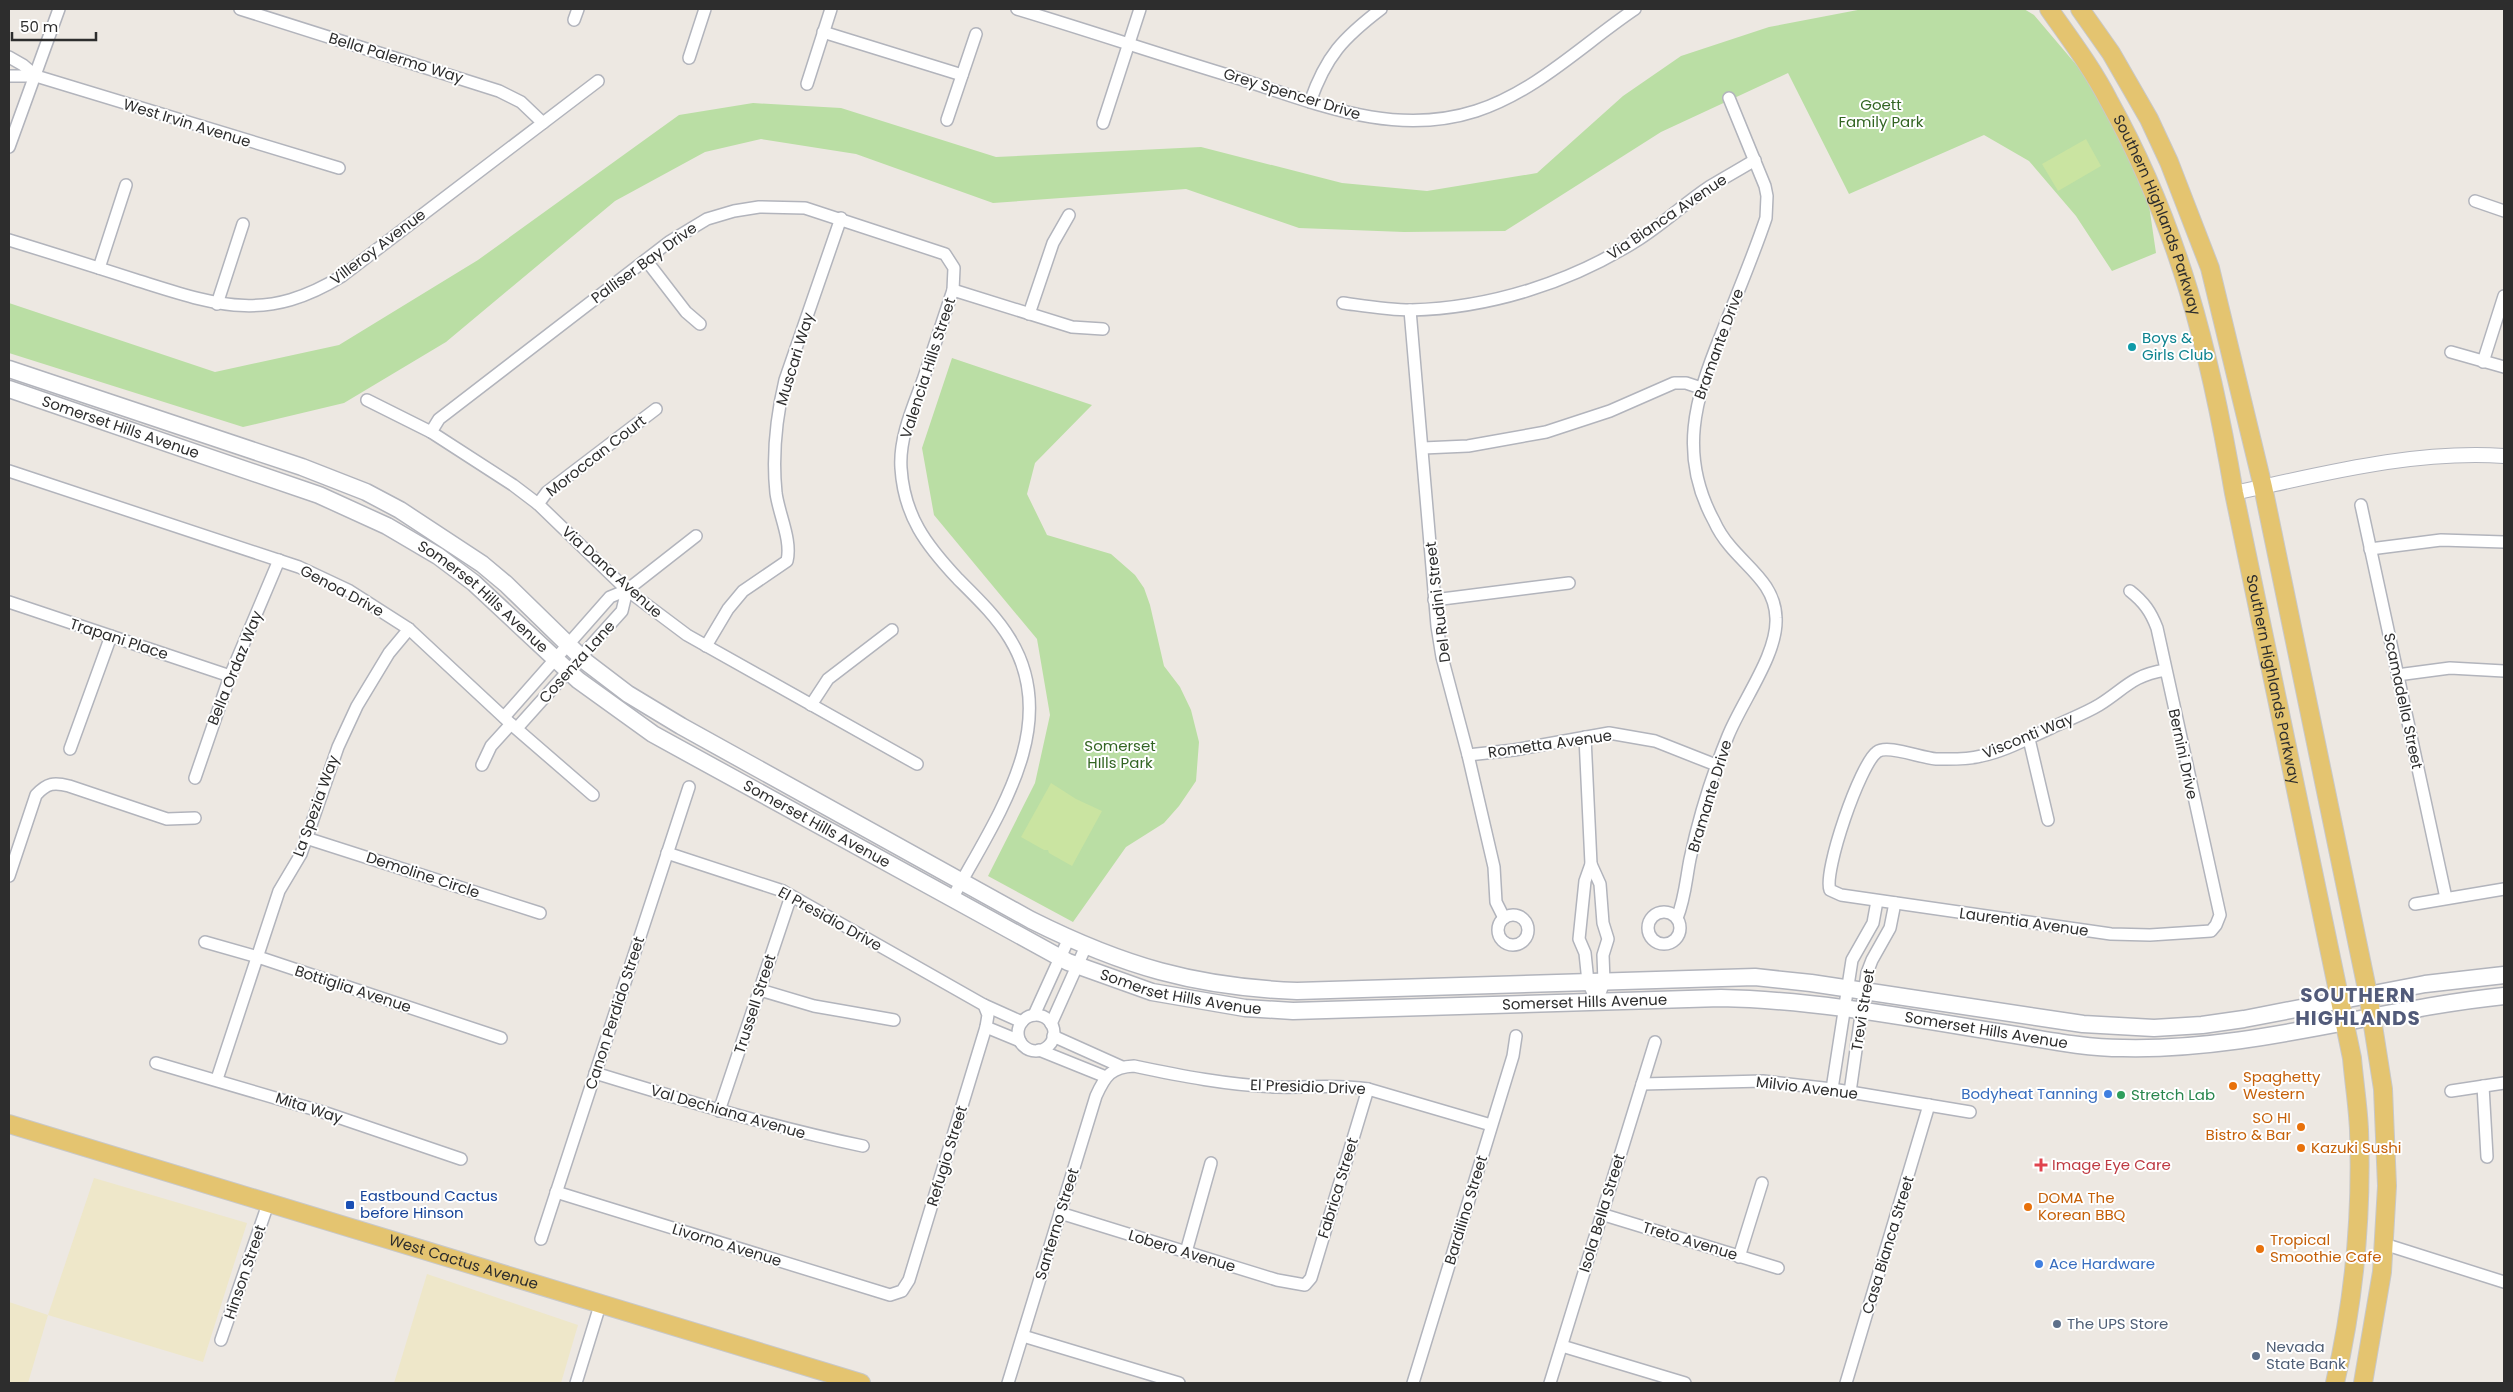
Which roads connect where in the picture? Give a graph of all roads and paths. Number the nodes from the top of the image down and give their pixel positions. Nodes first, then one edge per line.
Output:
1 (60, 9) edge
2 (240, 9) edge
3 (578, 9) edge
4 (705, 9) edge
5 (831, 9) edge
6 (1017, 9) edge
7 (1140, 9) edge
8 (1381, 9) edge
9 (1634, 9) edge
10 (2049, 9) edge
11 (2080, 9) edge
12 (574, 20) dead end
13 (823, 32) junction
14 (976, 34) dead end
15 (1128, 44) junction
16 (9, 58) edge
17 (690, 58) dead end
18 (962, 75) junction
19 (9, 76) edge
20 (36, 76) junction
21 (598, 81) dead end
22 (807, 84) dead end
23 (1729, 98) dead end
24 (1310, 102) junction
25 (947, 120) dead end
26 (543, 123) junction
27 (1103, 123) dead end
28 (9, 147) edge
29 (1755, 160) junction
30 (339, 168) dead end
31 (126, 185) dead end
32 (2475, 201) dead end
33 (2504, 211) edge
34 (1069, 215) dead end
35 (841, 218) junction
36 (243, 224) dead end
37 (9, 240) edge
38 (646, 260) junction
39 (951, 261) joint
40 (99, 268) junction
41 (953, 290) junction
42 (2504, 296) edge
43 (1343, 303) dead end
44 (216, 304) junction
45 (1410, 310) junction
46 (1029, 314) junction
47 (700, 324) dead end
48 (1104, 329) dead end
49 (2451, 352) dead end
50 (2483, 362) junction
51 (2504, 367) edge
52 (9, 369) edge
53 (1701, 388) junction
54 (9, 390) edge
55 (367, 400) dead end
56 (656, 409) dead end
57 (431, 432) junction
58 (1423, 448) junction
59 (2504, 456) edge
60 (9, 471) edge
61 (2263, 487) junction
62 (2234, 492) junction
63 (538, 504) junction
64 (2361, 505) dead end
65 (696, 536) dead end
66 (2504, 542) edge
67 (2370, 549) junction
68 (279, 560) junction
69 (1569, 583) dead end
70 (627, 590) junction
71 (2130, 591) dead end
72 (1434, 600) junction
73 (9, 602) edge
74 (409, 630) junction
75 (892, 630) dead end
76 (111, 636) junction
77 (568, 645) junction
78 (706, 646) junction
79 (581, 657) junction
80 (555, 659) junction
81 (2165, 670) junction
82 (2504, 671) edge
83 (568, 672) junction
84 (2397, 675) junction
85 (230, 676) junction
86 (811, 705) junction
87 (510, 723) junction
88 (1585, 737) junction
89 (2029, 739) junction
90 (70, 749) dead end
91 (1468, 755) junction
92 (482, 764) dead end
93 (917, 764) dead end
94 (1716, 765) junction
95 (195, 778) dead end
96 (689, 787) dead end
97 (593, 795) dead end
98 (195, 818) dead end
99 (2048, 820) dead end
100 (306, 838) junction
101 (667, 853) junction
102 (1591, 864) junction
103 (9, 876) edge
104 (962, 882) junction
105 (2504, 889) edge
106 (1830, 890) joint
107 (790, 896) junction
108 (2446, 898) junction
109 (952, 899) junction
110 (1877, 901) junction
111 (1896, 903) junction
112 (2415, 904) dead end
113 (540, 913) dead end
114 (1504, 918) dead end
115 (1677, 918) dead end
116 (2216, 925) joint
117 (1069, 938) junction
118 (205, 942) dead end
119 (1086, 946) junction
120 (258, 957) junction
121 (1060, 958) junction
122 (1077, 965) junction
123 (2504, 975) edge
124 (1596, 982) junction
125 (1847, 989) junction
126 (760, 990) junction
127 (1865, 991) junction
128 (2368, 994) junction
129 (2504, 996) edge
130 (2341, 1000) junction
131 (1597, 1002) junction
132 (1844, 1007) junction
133 (1862, 1010) junction
134 (1034, 1015) junction
135 (986, 1016) junction
136 (2373, 1017) junction
137 (894, 1020) dead end
138 (2056, 1021) junction
139 (1022, 1022) junction
140 (2345, 1022) junction
141 (1051, 1024) junction
142 (1053, 1036) junction
143 (1516, 1036) dead end
144 (500, 1038) dead end
145 (1020, 1041) junction
146 (2053, 1041) junction
147 (1655, 1042) dead end
148 (1040, 1050) junction
149 (156, 1063) dead end
150 (1114, 1071) junction
151 (595, 1073) junction
152 (217, 1079) junction
153 (2504, 1083) edge
154 (1642, 1084) junction
155 (2483, 1086) junction
156 (1368, 1089) junction
157 (1832, 1089) junction
158 (2451, 1091) dead end
159 (1850, 1092) junction
160 (1929, 1106) junction
161 (720, 1112) junction
162 (1970, 1112) dead end
163 (9, 1124) edge
164 (1491, 1125) junction
165 (863, 1146) dead end
166 (2487, 1157) dead end
167 (461, 1159) dead end
168 (1211, 1163) dead end
169 (1762, 1183) dead end
170 (556, 1192) junction
171 (268, 1204) junction
172 (1060, 1214) junction
173 (1601, 1214) junction
174 (541, 1239) dead end
175 (2384, 1244) junction
176 (1186, 1252) junction
177 (1739, 1257) junction
178 (1778, 1268) dead end
179 (2504, 1282) edge
180 (1305, 1285) joint
181 (899, 1294) joint
182 (601, 1302) junction
183 (1023, 1336) junction
184 (221, 1340) dead end
185 (1562, 1346) junction
186 (576, 1383) edge
187 (861, 1383) edge
188 (1008, 1383) edge
189 (1179, 1383) edge
190 (1412, 1383) edge
191 (1550, 1383) edge
192 (1685, 1383) edge
193 (1846, 1383) edge
194 (2335, 1383) edge
195 (2363, 1383) edge

1 - 20 street
2 - 26 street, Bella Palermo Way
3 - 12 street
4 - 17 street
5 - 13 street
6 - 15 street, Grey Spencer Drive
7 - 15 street
8 - 24 street
9 - 24 street, Grey Spencer Drive
10 - 62 main road, Southern Highlands Parkway
11 - 61 main road, Southern Highlands Parkway
13 - 18 street
13 - 22 street
14 - 18 street
15 - 24 street, Grey Spencer Drive
15 - 27 street
16 - 20 street, West Irvin Avenue
18 - 25 street
19 - 20 street, West Irvin Avenue
20 - 28 street
20 - 30 street, West Irvin Avenue
21 - 26 street, Villeroy Avenue
23 - 29 street, Bramante Drive
26 - 44 street, Villeroy Avenue
29 - 45 street, Via Bianca Avenue
29 - 53 street, Bramante Drive
31 - 40 street
32 - 33 street
34 - 46 street
35 - 38 street, Palliser Bay Drive
35 - 39 street, Palliser Bay Drive
35 - 78 street, Muscari Way
36 - 44 street
37 - 40 street, Villeroy Avenue
38 - 47 street
38 - 57 street, Palliser Bay Drive
39 - 41 street, Valencia Hills Street
40 - 44 street, Villeroy Avenue
41 - 46 street
41 - 104 street, Valencia Hills Street
42 - 50 street
43 - 45 street, Via Bianca Avenue
45 - 58 street, Del Rudini Street
46 - 48 street
49 - 50 street
50 - 51 street
52 - 77 main road, Somerset Hills Avenue
53 - 58 street
53 - 94 street, Bramante Drive
54 - 80 main road, Somerset Hills Avenue
55 - 57 street, Via Dana Avenue
56 - 63 street, Moroccan Court
57 - 63 street, Via Dana Avenue
58 - 72 street, Del Rudini Street
59 - 61 street
60 - 68 street, Genoa Drive
61 - 62 street
61 - 128 main road, Southern Highlands Parkway
62 - 130 main road, Southern Highlands Parkway
63 - 70 street, Via Dana Avenue
64 - 67 street, Scamadella Street
65 - 70 street, Cosenza Lane
66 - 67 street
67 - 84 street, Scamadella Street
68 - 74 street, Genoa Drive
68 - 85 street, Bella Ordaz Way
69 - 72 street
70 - 77 street, Cosenza Lane
70 - 78 street, Via Dana Avenue
70 - 79 street, Cosenza Lane
71 - 81 street, Bernini Drive
72 - 91 street, Del Rudini Street
73 - 76 street, Trapani Place
74 - 87 street, Genoa Drive
74 - 100 street, La Spezia Way
75 - 86 street
76 - 85 street, Trapani Place
76 - 90 street
77 - 79 main road, Somerset Hills Avenue
77 - 80 street, Cosenza Lane
78 - 86 street, Via Dana Avenue
79 - 83 street, Cosenza Lane
79 - 104 main road, Somerset Hills Avenue
80 - 83 main road, Somerset Hills Avenue
80 - 87 street, Cosenza Lane
81 - 89 street, Visconti Way
81 - 116 street, Bernini Drive
82 - 84 street
83 - 87 street, Cosenza Lane
83 - 109 main road, Somerset Hills Avenue
84 - 108 street, Scamadella Street
85 - 95 street, Bella Ordaz Way
86 - 93 street, Via Dana Avenue
87 - 92 street, Cosenza Lane
87 - 97 street, Genoa Drive
88 - 91 street, Rometta Avenue
88 - 94 street, Rometta Avenue
88 - 102 street
89 - 99 street
89 - 106 street, Visconti Way
91 - 114 street, Del Rudini Street
94 - 115 street, Bramante Drive
96 - 101 street, Canon Perdido Street
98 - 103 street
100 - 113 street, Demoline Circle
100 - 120 street, La Spezia Way
101 - 107 street, El Presidio Drive
101 - 151 street, Canon Perdido Street
102 - 124 street
102 - 124 street
104 - 109 street, Valencia Hills Street
104 - 117 main road, Somerset Hills Avenue
105 - 108 street
106 - 110 street, Laurentia Avenue
107 - 126 street, Trussell Street
107 - 135 street, El Presidio Drive
108 - 112 street
109 - 121 main road, Somerset Hills Avenue
110 - 111 street, Laurentia Avenue
110 - 125 street, Trevi Street
111 - 116 street, Laurentia Avenue
111 - 127 street, Trevi Street
117 - 119 main road, Somerset Hills Avenue
117 - 121 street
118 - 120 street, Bottiglia Avenue
119 - 122 street
119 - 124 main road, Somerset Hills Avenue
120 - 144 street, Bottiglia Avenue
120 - 152 street, La Spezia Way
121 - 122 main road, Somerset Hills Avenue
121 - 134 street
122 - 131 main road, Somerset Hills Avenue
122 - 141 street
123 - 128 main road, Somerset Hills Avenue
124 - 125 main road, Somerset Hills Avenue
124 - 131 street
125 - 127 main road, Somerset Hills Avenue
125 - 132 street, Trevi Street
126 - 137 street
126 - 161 street, Trussell Street
127 - 133 street, Trevi Street
127 - 138 main road, Somerset Hills Avenue
128 - 130 main road, Somerset Hills Avenue
128 - 136 main road, Southern Highlands Parkway
129 - 136 main road, Somerset Hills Avenue
130 - 138 main road, Somerset Hills Avenue
130 - 140 main road, Southern Highlands Parkway
131 - 132 main road, Somerset Hills Avenue
132 - 133 main road, Somerset Hills Avenue
132 - 157 street, Trevi Street
133 - 146 main road, Somerset Hills Avenue
133 - 159 street, Trevi Street
134 - 139 street
134 - 141 street
135 - 139 street, El Presidio Drive
135 - 145 street, El Presidio Drive
135 - 181 street, Refugio Street
136 - 140 main road, Somerset Hills Avenue
136 - 175 main road, Southern Highlands Parkway
138 - 146 main road
139 - 145 street
140 - 146 main road, Somerset Hills Avenue
140 - 194 main road, Southern Highlands Parkway
141 - 142 street
142 - 148 street
142 - 150 street, El Presidio Drive
143 - 164 street, Bardilino Street
145 - 148 street
147 - 154 street, Isola Bella Street
148 - 150 street, El Presidio Drive
149 - 152 street, Mita Way
150 - 156 street, El Presidio Drive
150 - 172 street, Santerno Street
151 - 161 street, Val Dechiana Avenue
151 - 170 street, Canon Perdido Street
152 - 167 street, Mita Way
153 - 155 street
154 - 157 street, Milvio Avenue
154 - 173 street, Isola Bella Street
155 - 158 street
155 - 166 street
156 - 164 street, El Presidio Drive
156 - 180 street, Fabrica Street
157 - 159 street, Milvio Avenue
159 - 160 street, Milvio Avenue
160 - 162 street, Milvio Avenue
160 - 193 street, Casa Bianca Street
161 - 165 street, Val Dechiana Avenue
163 - 171 main road, West Cactus Avenue
164 - 190 street, Bardilino Street
168 - 176 street
169 - 177 street
170 - 174 street, Canon Perdido Street
170 - 181 street, Livorno Avenue
171 - 182 main road, West Cactus Avenue
171 - 184 street, Hinson Street
172 - 176 street, Lobero Avenue
172 - 183 street, Santerno Street
173 - 177 street, Treto Avenue
173 - 185 street, Isola Bella Street
175 - 179 street
175 - 195 main road, Southern Highlands Parkway
176 - 180 street, Lobero Avenue
177 - 178 street, Treto Avenue
182 - 186 street
182 - 187 main road, West Cactus Avenue
183 - 188 street, Santerno Street
183 - 189 street
185 - 191 street, Isola Bella Street
185 - 192 street

